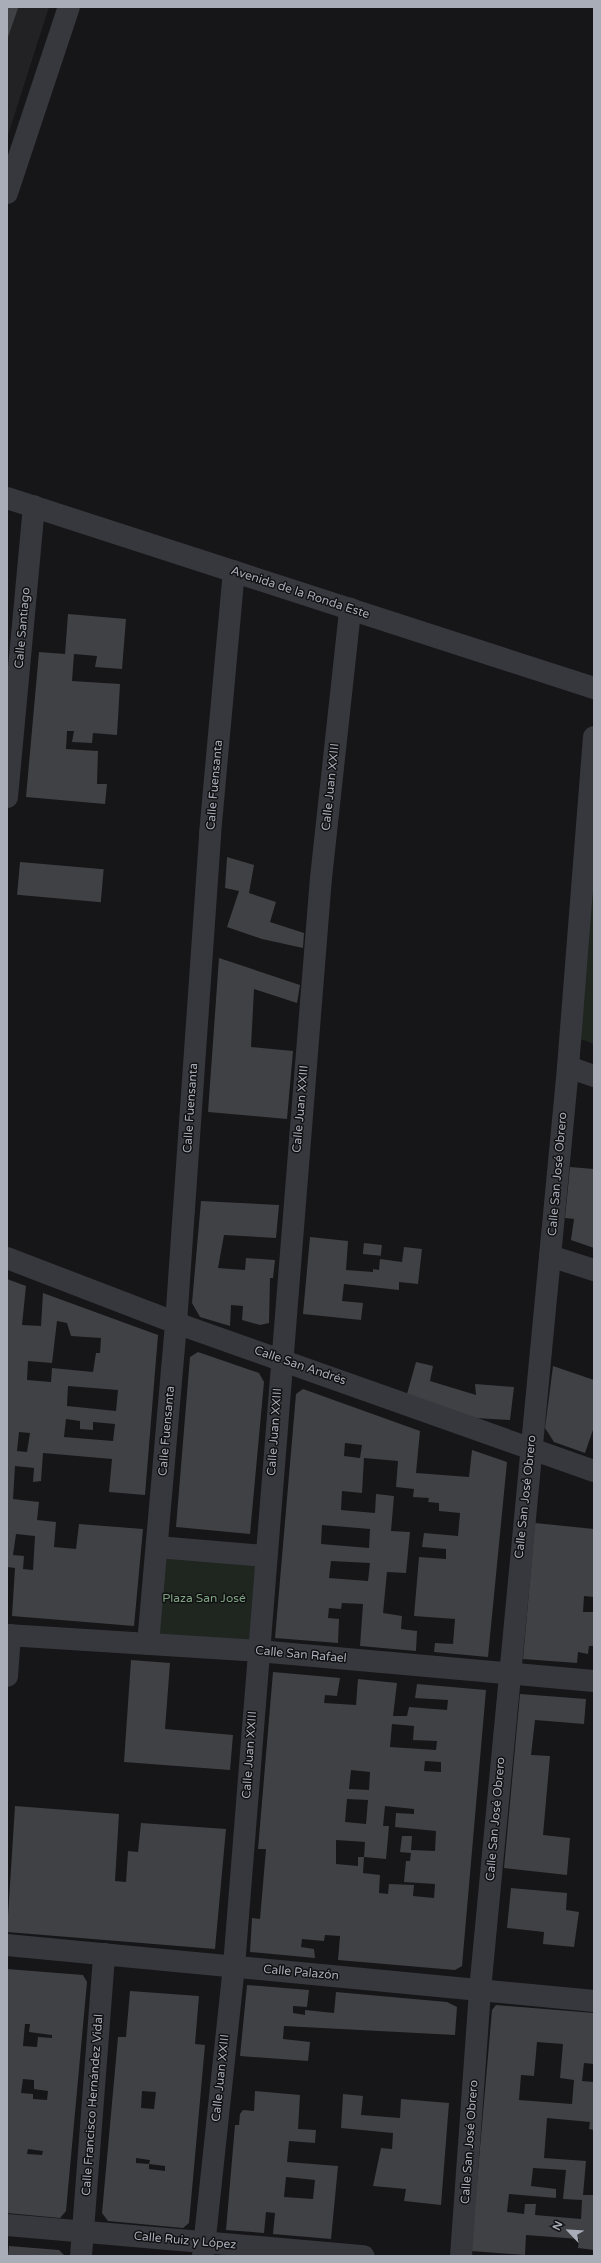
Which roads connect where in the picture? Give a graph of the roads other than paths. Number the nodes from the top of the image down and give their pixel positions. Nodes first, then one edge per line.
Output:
1 (69, 7) edge
2 (7, 193) edge
3 (7, 498) edge
4 (34, 506) junction
5 (234, 571) junction
6 (350, 609) junction
7 (594, 688) edge
8 (594, 737) edge
9 (7, 797) edge
10 (568, 1067) junction
11 (594, 1076) edge
12 (550, 1256) junction
13 (7, 1258) edge
14 (594, 1270) edge
15 (176, 1323) junction
16 (280, 1359) junction
17 (531, 1448) junction
18 (594, 1471) edge
19 (157, 1547) junction
20 (265, 1556) junction
21 (9, 1635) edge
22 (148, 1644) junction
23 (258, 1651) junction
24 (509, 1673) junction
25 (7, 1676) edge
26 (594, 1681) edge
27 (7, 1945) edge
28 (104, 1954) junction
29 (234, 1966) junction
30 (480, 1990) junction
31 (594, 2001) edge
32 (7, 2225) edge
33 (83, 2232) junction
34 (203, 2249) edge
35 (81, 2256) edge
36 (364, 2256) edge
37 (461, 2256) edge

1 - 2 street
3 - 4 street, Avenida de la Ronda Este
4 - 5 street, Avenida de la Ronda Este
4 - 9 street, Calle Santiago
5 - 6 street, Avenida de la Ronda Este
5 - 15 street, Calle Fuensanta
6 - 7 street, Avenida de la Ronda Este
6 - 16 street, Calle Juan XXIII
8 - 10 street, Calle San José Obrero
10 - 11 street
10 - 12 street, Calle San José Obrero
12 - 14 street
12 - 17 street, Calle San José Obrero
13 - 15 street, Calle San Andrés
15 - 16 street, Calle San Andrés
15 - 19 street, Calle Fuensanta
16 - 17 street, Calle San Andrés
16 - 20 street, Calle Juan XXIII
17 - 18 street, Calle San Andrés
17 - 24 street, Calle San José Obrero
19 - 20 street
19 - 22 street, Calle Fuensanta
20 - 23 street, Calle Juan XXIII
21 - 22 street, Calle San Rafael
21 - 25 street
22 - 23 street, Calle San Rafael
23 - 24 street, Calle San Rafael
23 - 29 street, Calle Juan XXIII
24 - 26 street, Calle San Rafael
24 - 30 street, Calle San José Obrero
27 - 28 street, Calle Palazón
28 - 29 street, Calle Palazón
28 - 33 street, Calle Francisco Hernández Vidal
29 - 30 street, Calle Palazón
29 - 34 street, Calle Juan XXIII
30 - 31 street, Calle Palazón
30 - 37 street, Calle San José Obrero
32 - 33 street, Calle Ruiz y López
33 - 34 street, Calle Ruiz y López
33 - 35 street, Calle Francisco Hernández Vidal
34 - 36 street, Calle Ruiz y López

